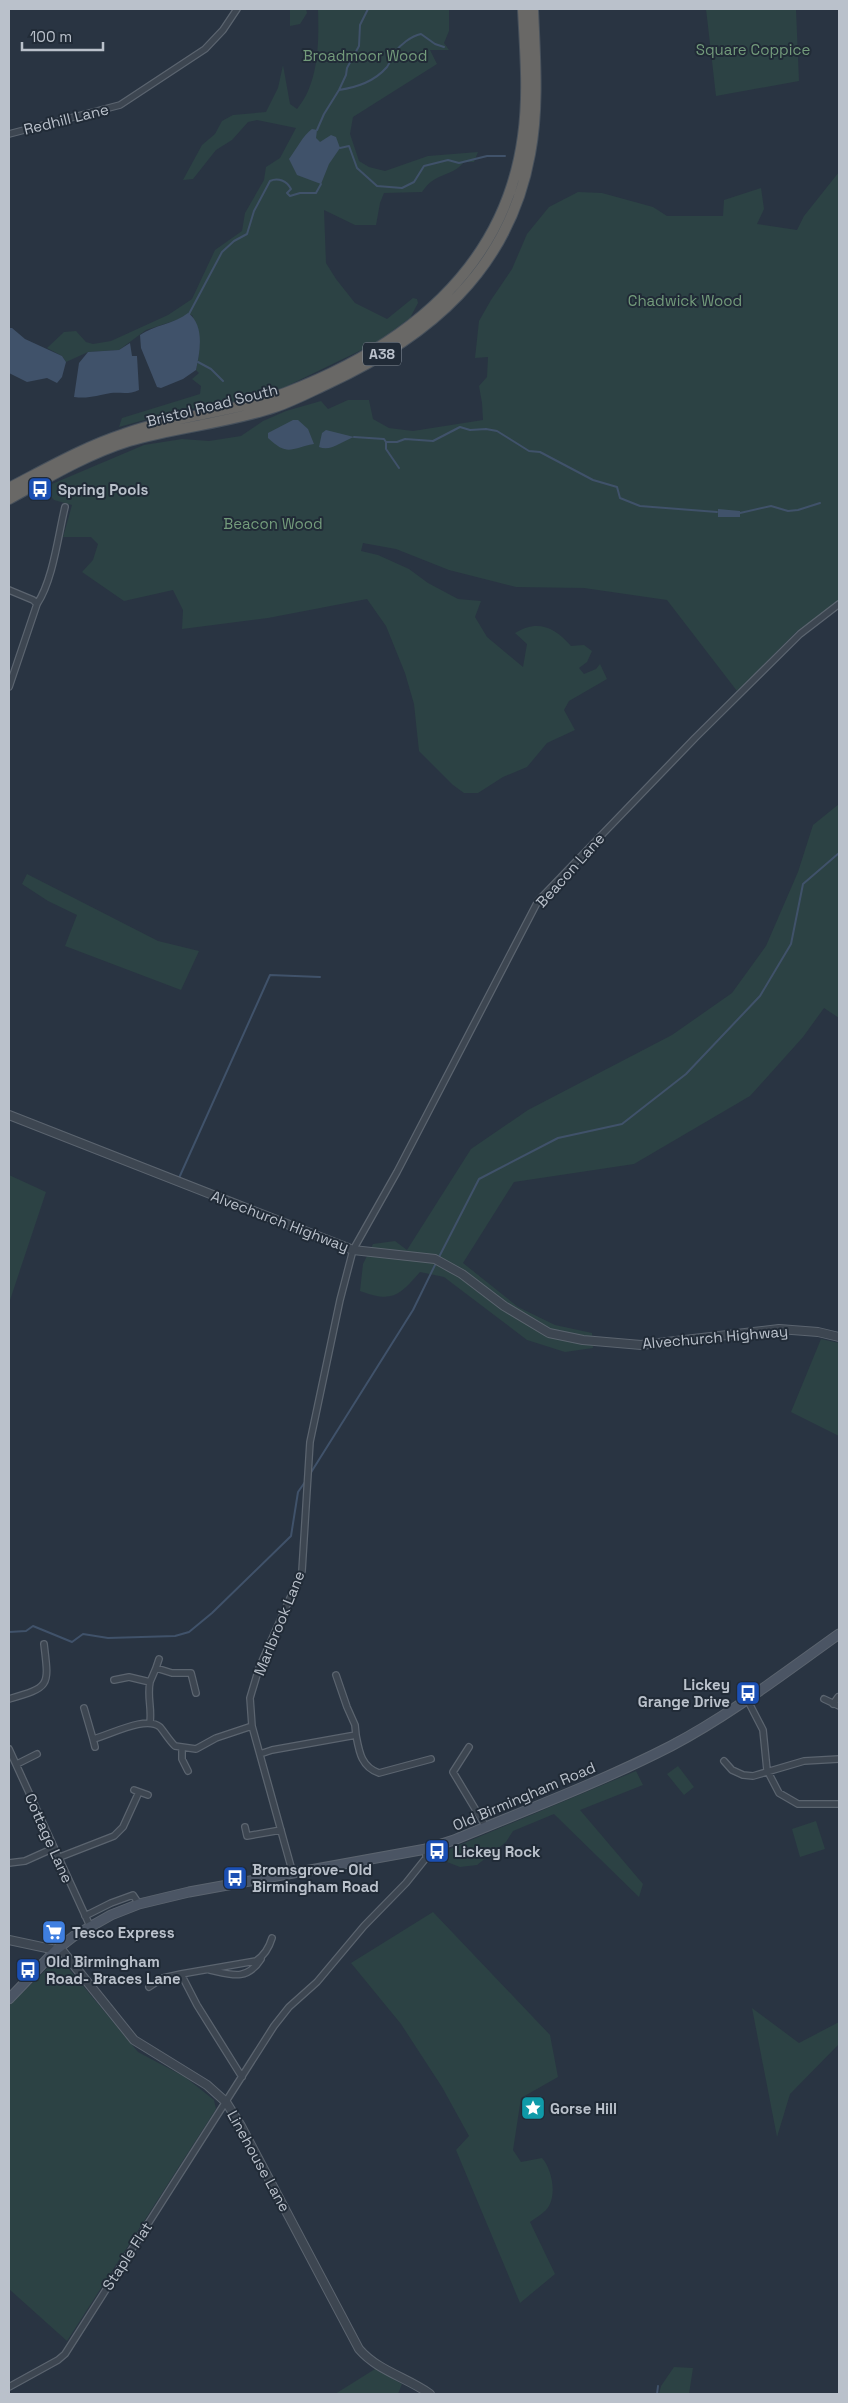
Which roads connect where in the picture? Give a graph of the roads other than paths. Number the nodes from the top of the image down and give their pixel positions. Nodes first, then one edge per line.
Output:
1 (237, 9) edge
2 (523, 9) edge
3 (533, 9) edge
4 (9, 134) edge
5 (9, 488) edge
6 (9, 499) edge
7 (64, 507) dead end
8 (9, 590) edge
9 (36, 604) junction
10 (839, 604) edge
11 (9, 686) edge
12 (9, 1115) edge
13 (353, 1250) junction
14 (839, 1337) edge
15 (839, 1634) edge
16 (44, 1644) dead end
17 (159, 1659) dead end
18 (190, 1665) dead end
19 (156, 1668) junction
20 (191, 1672) junction
21 (336, 1675) dead end
22 (114, 1680) dead end
23 (150, 1682) junction
24 (196, 1693) dead end
25 (838, 1697) edge
26 (9, 1698) edge
27 (747, 1699) junction
28 (824, 1699) dead end
29 (836, 1705) edge
30 (83, 1713) dead end
31 (150, 1722) junction
32 (252, 1726) junction
33 (356, 1735) junction
34 (93, 1739) junction
35 (95, 1747) dead end
36 (469, 1747) dead end
37 (182, 1748) junction
38 (9, 1751) edge
39 (38, 1754) dead end
40 (260, 1754) junction
41 (431, 1759) dead end
42 (839, 1759) edge
43 (724, 1761) dead end
44 (17, 1764) junction
45 (767, 1770) junction
46 (188, 1771) dead end
47 (148, 1796) dead end
48 (839, 1804) edge
49 (245, 1827) dead end
50 (486, 1827) junction
51 (281, 1830) junction
52 (54, 1848) junction
53 (426, 1849) junction
54 (60, 1857) junction
55 (9, 1863) edge
56 (293, 1874) junction
57 (139, 1904) junction
58 (85, 1916) junction
59 (90, 1926) junction
60 (272, 1938) dead end
61 (9, 1940) edge
62 (58, 1949) junction
63 (262, 1957) junction
64 (204, 1969) junction
65 (181, 1974) junction
66 (149, 1987) dead end
67 (9, 1999) edge
68 (242, 2077) junction
69 (226, 2102) junction
70 (9, 2387) edge
71 (430, 2394) edge

1 - 4 street, Redhill Lane
2 - 5 highway, Bristol Road South / A38
3 - 6 highway, Bristol Road South / A38
7 - 9 street
8 - 9 street
9 - 11 street
10 - 13 street, Beacon Lane
12 - 13 street, Alvechurch Highway
13 - 14 street, Alvechurch Highway
13 - 32 street, Marlbrook Lane
15 - 27 main road, Old Birmingham Road
16 - 26 street
17 - 19 street
18 - 20 street
19 - 20 street
19 - 23 street
20 - 24 street
21 - 33 street
22 - 23 street
23 - 31 street
25 - 29 street
27 - 45 street
27 - 50 main road, Old Birmingham Road
28 - 29 street
30 - 34 street
31 - 34 street
31 - 37 street
32 - 37 street
32 - 40 street, Marlbrook Lane
33 - 40 street
33 - 41 street
34 - 35 street
36 - 50 street
37 - 46 street
38 - 44 street, Cottage Lane
39 - 44 street
40 - 51 street, Marlbrook Lane
42 - 45 street
43 - 45 street
44 - 52 street, Cottage Lane
45 - 48 street
47 - 54 street
49 - 51 street
50 - 53 main road, Old Birmingham Road
51 - 56 street, Marlbrook Lane
52 - 54 street, Cottage Lane
52 - 55 street
53 - 56 main road, Old Birmingham Road
53 - 68 street
54 - 58 street, Cottage Lane
56 - 57 main road, Old Birmingham Road
57 - 58 street
57 - 59 main road, Old Birmingham Road
58 - 59 street, Cottage Lane
59 - 62 main road, Old Birmingham Road
60 - 63 street
61 - 62 street
62 - 67 main road, Old Birmingham Road
62 - 69 street, Linehouse Lane
63 - 64 street
63 - 64 street
64 - 65 street
65 - 66 street
65 - 68 street
68 - 69 street
69 - 70 street, Staple Flat
69 - 71 street, Linehouse Lane

